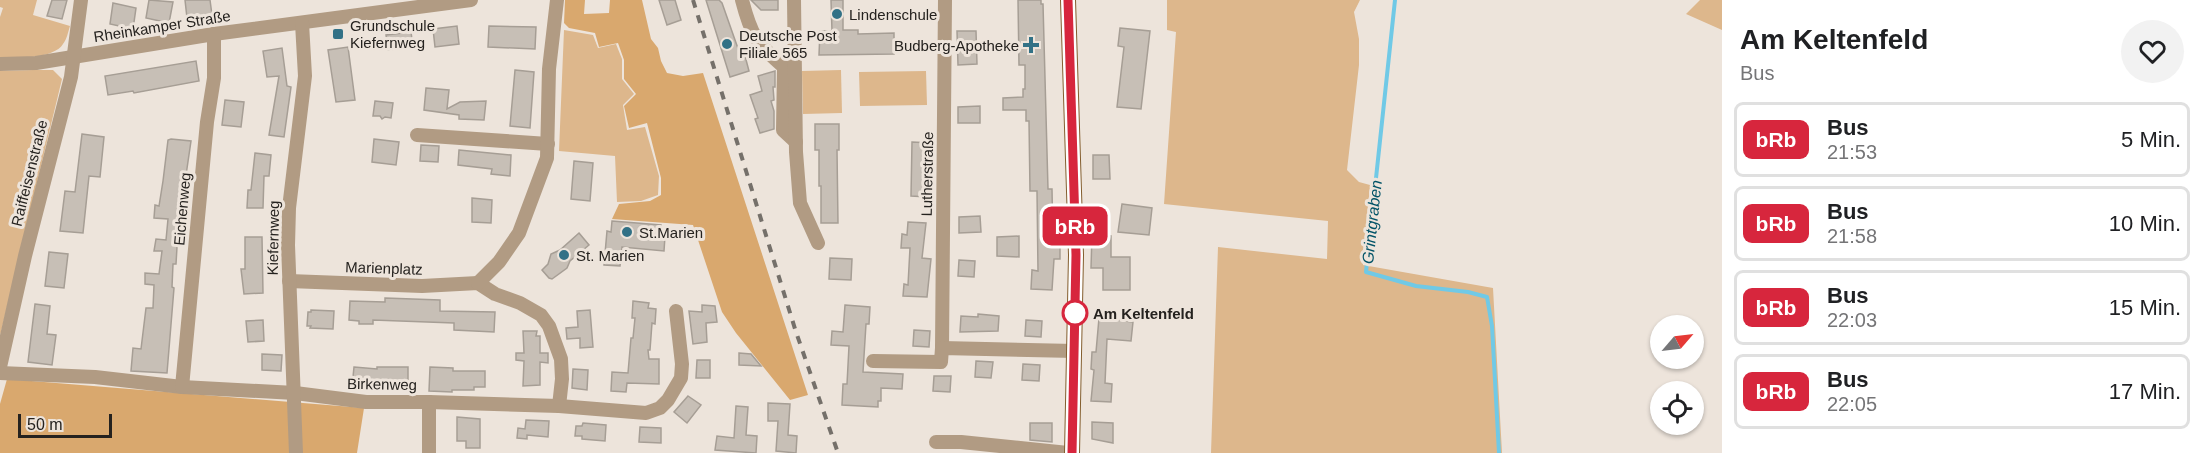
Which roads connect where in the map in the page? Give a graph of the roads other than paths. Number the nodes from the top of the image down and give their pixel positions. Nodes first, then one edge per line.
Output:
1 (81, 0) edge
2 (471, 0) edge
3 (557, 0) edge
4 (742, 0) edge
5 (794, 0) edge
6 (945, 0) edge
7 (1068, 0) edge
8 (446, 2) edge
9 (302, 23) junction
10 (214, 34) junction
11 (73, 57) junction
12 (0, 64) edge
13 (417, 135) dead end
14 (796, 142) junction
15 (548, 144) junction
16 (818, 243) dead end
17 (289, 281) junction
18 (478, 284) junction
19 (676, 311) dead end
20 (942, 348) junction
21 (1075, 351) junction
22 (873, 361) dead end
23 (0, 367) edge
24 (0, 373) edge
25 (182, 387) junction
26 (295, 393) junction
27 (429, 402) junction
28 (559, 406) junction
29 (936, 442) dead end
30 (296, 453) edge
31 (429, 453) edge
32 (1070, 453) edge

1 - 11 street, Raiffeisenstraße
2 - 8 street, Rheinkamper Straße
3 - 15 street
4 - 14 street
5 - 14 street
6 - 20 street, Lutherstraße
7 - 21 main road
8 - 9 street, Rheinkamper Straße
9 - 10 street, Rheinkamper Straße
9 - 17 street, Kiefernweg
10 - 11 street, Rheinkamper Straße
10 - 25 street, Eichenweg
11 - 12 street, Rheinkamper Straße
11 - 23 street, Raiffeisenstraße
13 - 15 street
14 - 16 street
15 - 18 street
17 - 18 street, Marienplatz
17 - 26 street, Kiefernweg
18 - 28 street, Marienplatz
19 - 28 street, Birkenweg
20 - 21 street
20 - 22 street
21 - 32 main road
24 - 25 street, Birkenweg
25 - 26 street, Birkenweg
26 - 27 street, Birkenweg
26 - 30 street, Kiefernweg
27 - 28 street, Birkenweg
27 - 31 street
29 - 32 street

